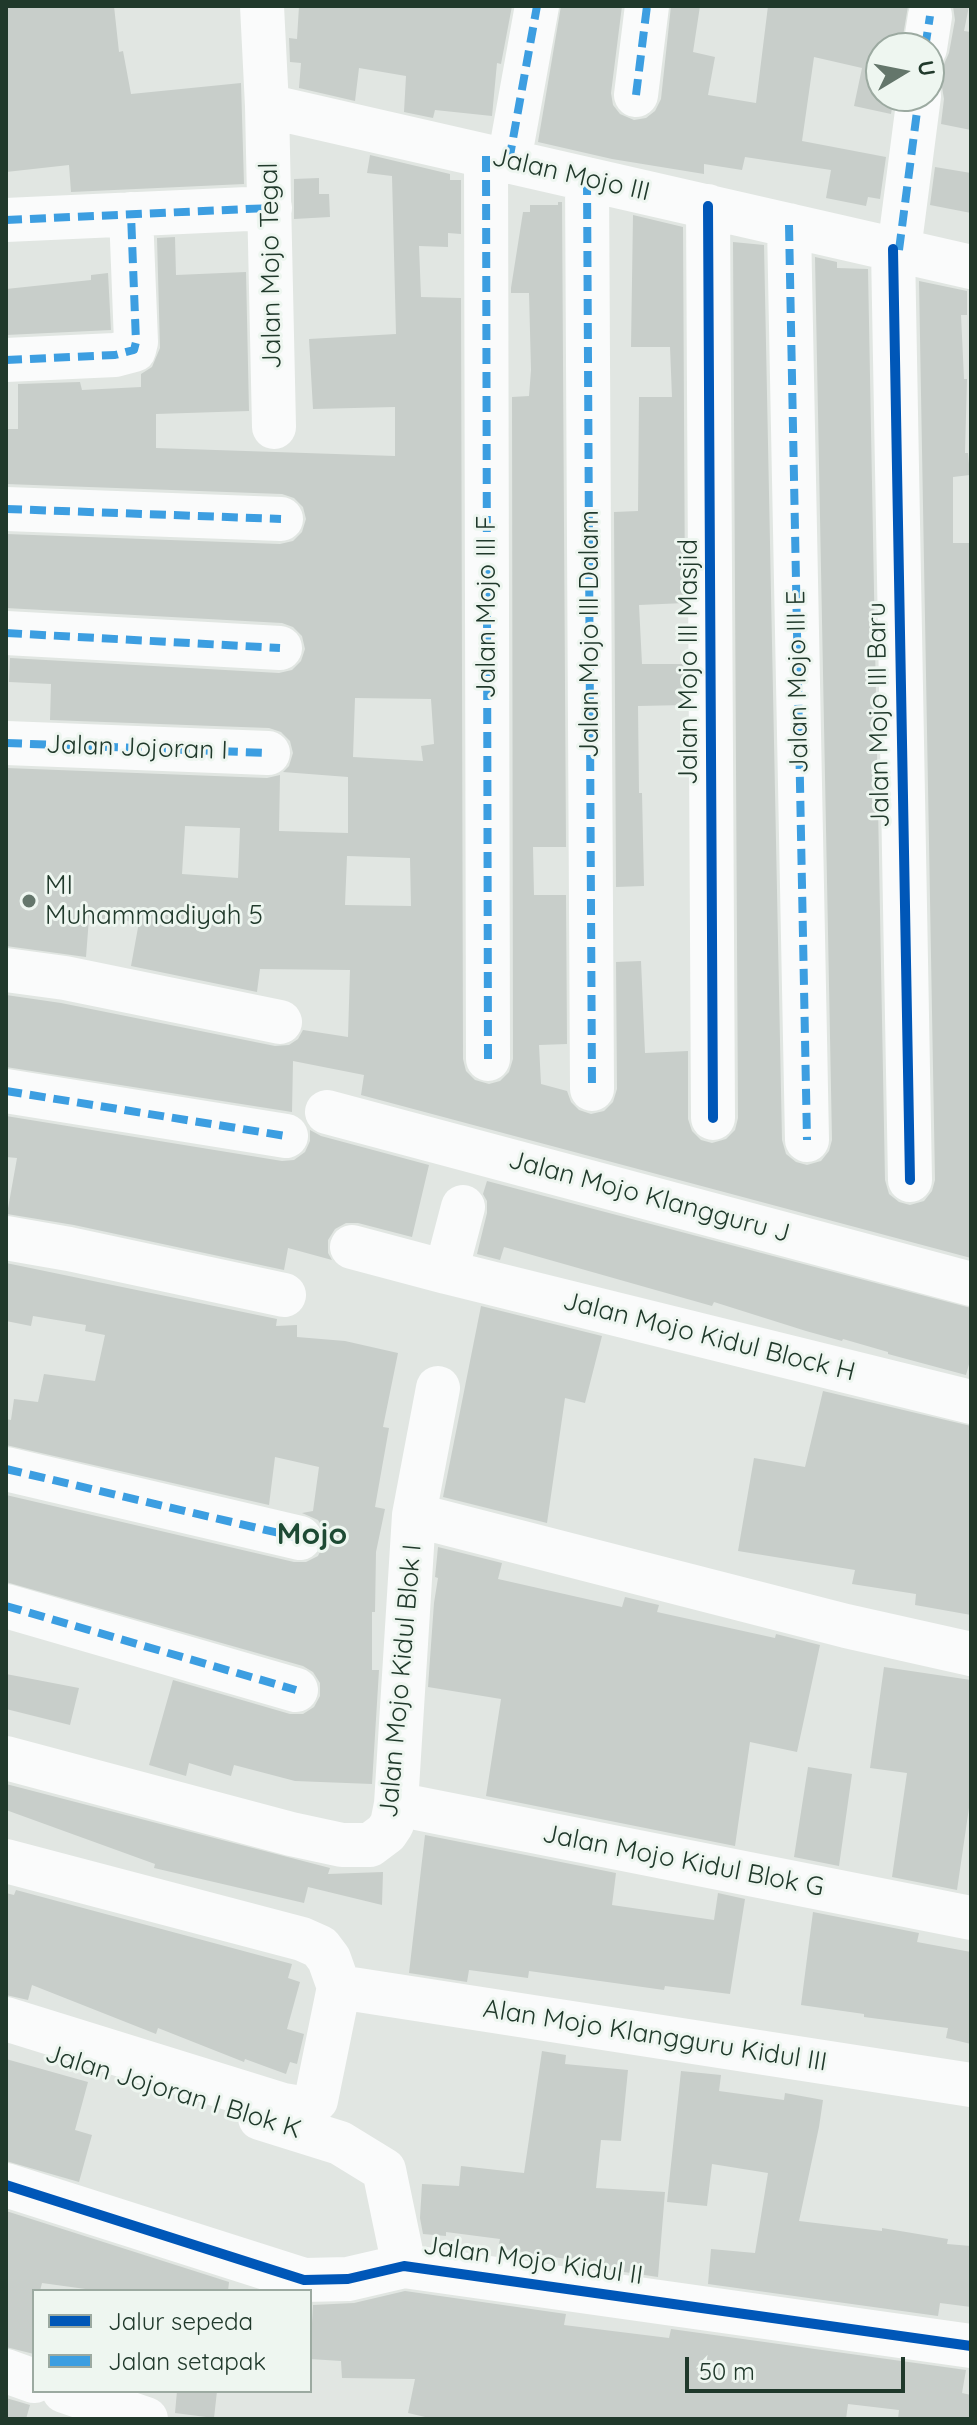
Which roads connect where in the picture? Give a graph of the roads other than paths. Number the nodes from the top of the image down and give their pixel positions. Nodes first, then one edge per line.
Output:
1 (262, 6) edge
2 (537, 6) edge
3 (647, 6) edge
4 (636, 95) dead end
5 (267, 106) junction
6 (917, 112) edge
7 (498, 158) junction
8 (587, 179) junction
9 (708, 206) junction
10 (270, 208) junction
11 (131, 214) junction
12 (6, 220) edge
13 (789, 225) junction
14 (896, 249) junction
15 (971, 267) edge
16 (6, 360) edge
17 (274, 427) dead end
18 (6, 509) edge
19 (281, 519) dead end
20 (6, 633) edge
21 (280, 648) dead end
22 (6, 743) edge
23 (268, 753) dead end
24 (6, 970) edge
25 (280, 1022) dead end
26 (488, 1059) dead end
27 (592, 1089) dead end
28 (6, 1091) edge
29 (327, 1112) dead end
30 (713, 1118) dead end
31 (286, 1136) dead end
32 (807, 1140) dead end
33 (910, 1180) dead end
34 (463, 1207) dead end
35 (6, 1238) edge
36 (352, 1247) dead end
37 (446, 1272) junction
38 (971, 1284) edge
39 (284, 1295) dead end
40 (438, 1388) dead end
41 (971, 1402) edge
42 (6, 1469) edge
43 (414, 1515) junction
44 (300, 1538) dead end
45 (6, 1606) edge
46 (971, 1654) edge
47 (296, 1690) dead end
48 (6, 1758) edge
49 (396, 1804) junction
50 (6, 1861) edge
51 (971, 1918) edge
52 (339, 1987) junction
53 (6, 2019) edge
54 (6, 2041) edge
55 (971, 2085) edge
56 (6, 2185) edge
57 (404, 2266) junction
58 (971, 2346) edge
59 (6, 2371) edge
60 (32, 2380) edge
61 (70, 2393) edge
62 (146, 2419) edge

1 - 5 street
2 - 7 street, Jalan Mojo III F
3 - 4 street
5 - 7 street, Jalan Mojo III
5 - 10 street, Jalan Mojo Tegal
6 - 14 street, Jalan Mojo III Baru
7 - 8 street, Jalan Mojo III
7 - 26 street, Jalan Mojo III F
8 - 9 street, Jalan Mojo III
8 - 27 street, Jalan Mojo III Dalam
9 - 13 street, Jalan Mojo III
9 - 30 street, Jalan Mojo III Masjid
10 - 11 street
10 - 17 street, Jalan Mojo Tegal
11 - 12 street
11 - 16 street
13 - 14 street, Jalan Mojo III
13 - 32 street, Jalan Mojo III E
14 - 15 street, Jalan Mojo III
14 - 33 street, Jalan Mojo III Baru
18 - 19 street
20 - 21 street
22 - 23 street, Jalan Jojoran I
24 - 25 street
28 - 31 street
29 - 38 street, Jalan Mojo Klangguru J
34 - 37 street
35 - 39 street
36 - 37 street, Jalan Mojo Kidul Block H
37 - 41 street, Jalan Mojo Kidul Block H
40 - 43 street
42 - 44 street
43 - 46 street, Jalan Mojo Kidul Blok I
43 - 49 street, Jalan Mojo Kidul Blok I
45 - 47 street
48 - 49 street, Jalan Mojo Kidul Blok I
49 - 51 street, Jalan Mojo Kidul Blok G
50 - 52 street
52 - 53 street
52 - 55 street, Alan Mojo Klangguru Kidul III
54 - 57 street, Jalan Jojoran I Blok K
56 - 57 street, Jalan Mojo Kidul II
57 - 58 street, Jalan Mojo Kidul II
59 - 60 street
61 - 62 street

